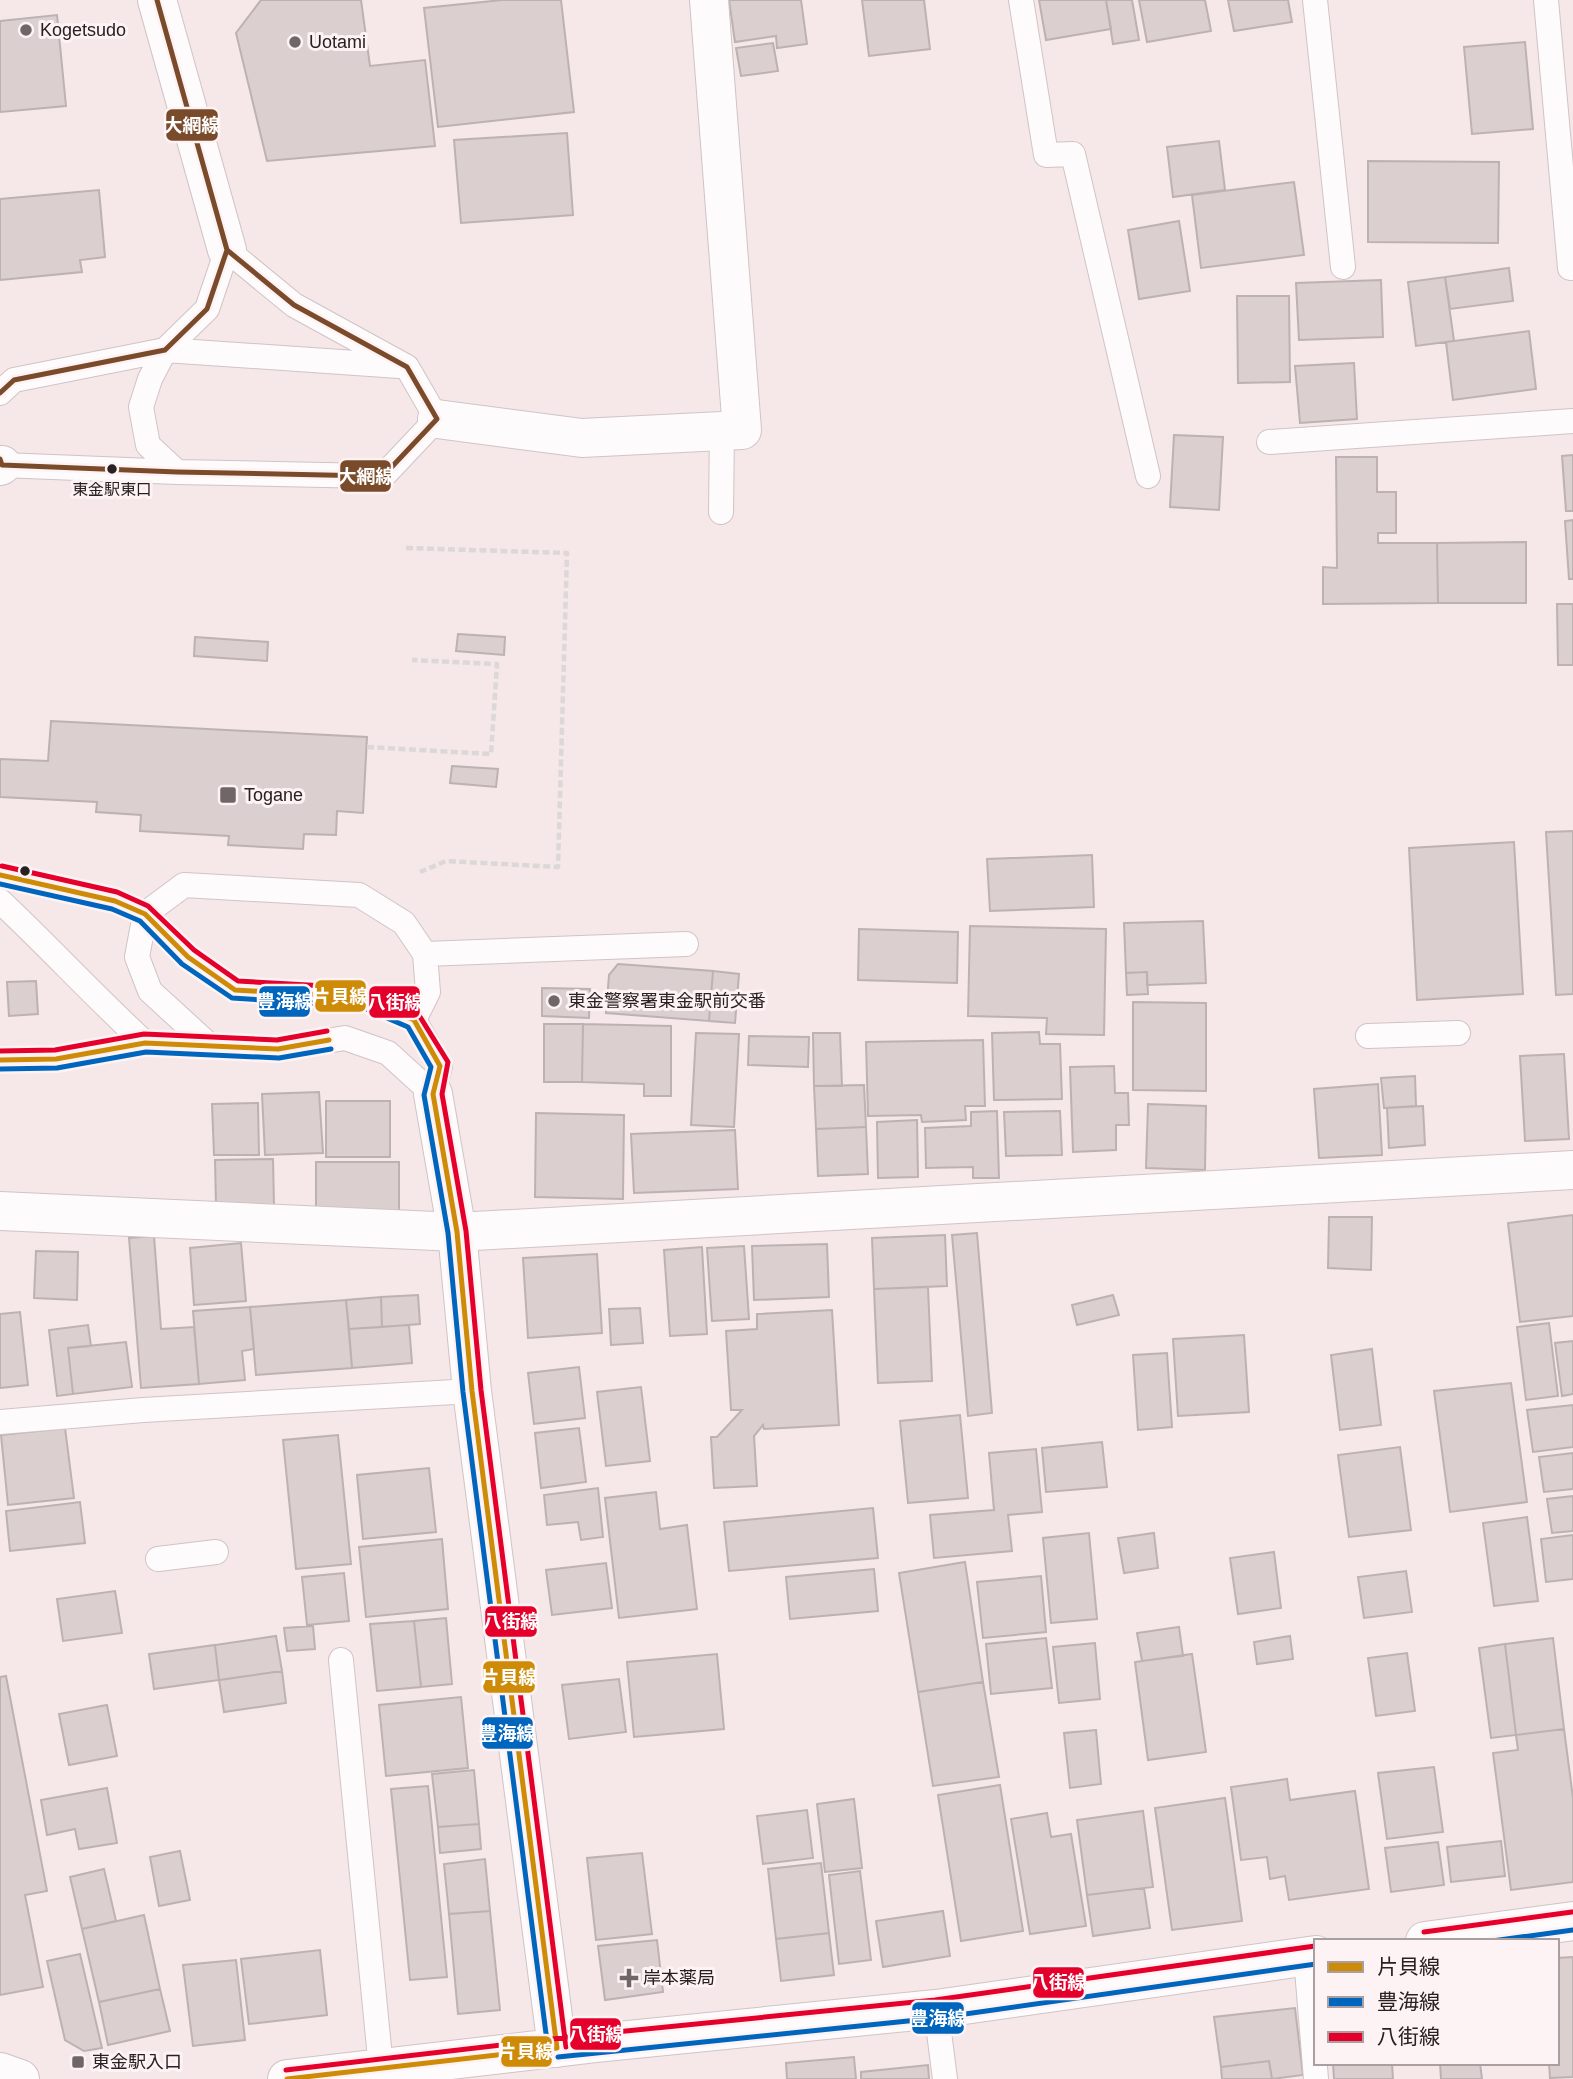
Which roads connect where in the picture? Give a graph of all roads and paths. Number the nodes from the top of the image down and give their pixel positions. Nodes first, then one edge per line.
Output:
1 (158, 0) edge
2 (709, 0) edge
3 (1021, 0) edge
4 (1315, 0) edge
5 (1546, 0) edge
6 (227, 250) junction
7 (1343, 267) dead end
8 (1570, 268) dead end
9 (165, 350) junction
10 (407, 367) junction
11 (0, 393) edge
12 (437, 419) junction
13 (1573, 421) edge
14 (722, 431) junction
15 (1269, 442) dead end
16 (1, 463) edge
17 (177, 472) junction
18 (1148, 476) dead end
19 (721, 512) dead end
20 (406, 548) dead end
21 (412, 660) dead end
22 (367, 747) dead end
23 (420, 872) dead end
24 (0, 875) edge
25 (0, 901) edge
26 (145, 914) junction
27 (686, 944) dead end
28 (425, 954) junction
29 (414, 1020) junction
30 (1458, 1033) dead end
31 (1368, 1036) dead end
32 (145, 1043) junction
33 (210, 1045) junction
34 (0, 1060) edge
35 (433, 1094) junction
36 (1573, 1170) edge
37 (0, 1211) edge
38 (457, 1232) junction
39 (472, 1391) junction
40 (0, 1422) edge
41 (216, 1552) dead end
42 (158, 1559) dead end
43 (341, 1660) dead end
44 (1573, 1921) edge
45 (1440, 1939) edge
46 (1311, 1956) edge
47 (936, 2009) junction
48 (1314, 2030) edge
49 (557, 2048) junction
50 (381, 2068) junction
51 (0, 2073) edge
52 (20, 2079) edge
53 (287, 2079) edge
54 (945, 2079) edge

1 - 6 street
2 - 14 street
3 - 18 lane
4 - 7 lane
5 - 8 lane
6 - 9 lane
6 - 10 lane
9 - 10 lane
9 - 11 lane
9 - 17 lane
10 - 12 lane
12 - 14 street
12 - 17 lane
13 - 15 lane
14 - 19 lane
16 - 17 lane
20 - 23 path
21 - 22 path
24 - 26 lane
25 - 32 lane
26 - 28 lane
26 - 29 lane
26 - 33 lane
27 - 28 lane
28 - 29 lane
29 - 35 lane
30 - 31 lane
32 - 33 lane
32 - 34 lane
33 - 35 lane
35 - 38 street
36 - 38 street
37 - 38 street
38 - 39 street
39 - 40 lane
39 - 49 street
41 - 42 lane
43 - 50 lane
44 - 45 street
46 - 47 street
46 - 48 lane
47 - 49 street
47 - 54 lane
49 - 50 street
50 - 53 street
51 - 52 street

